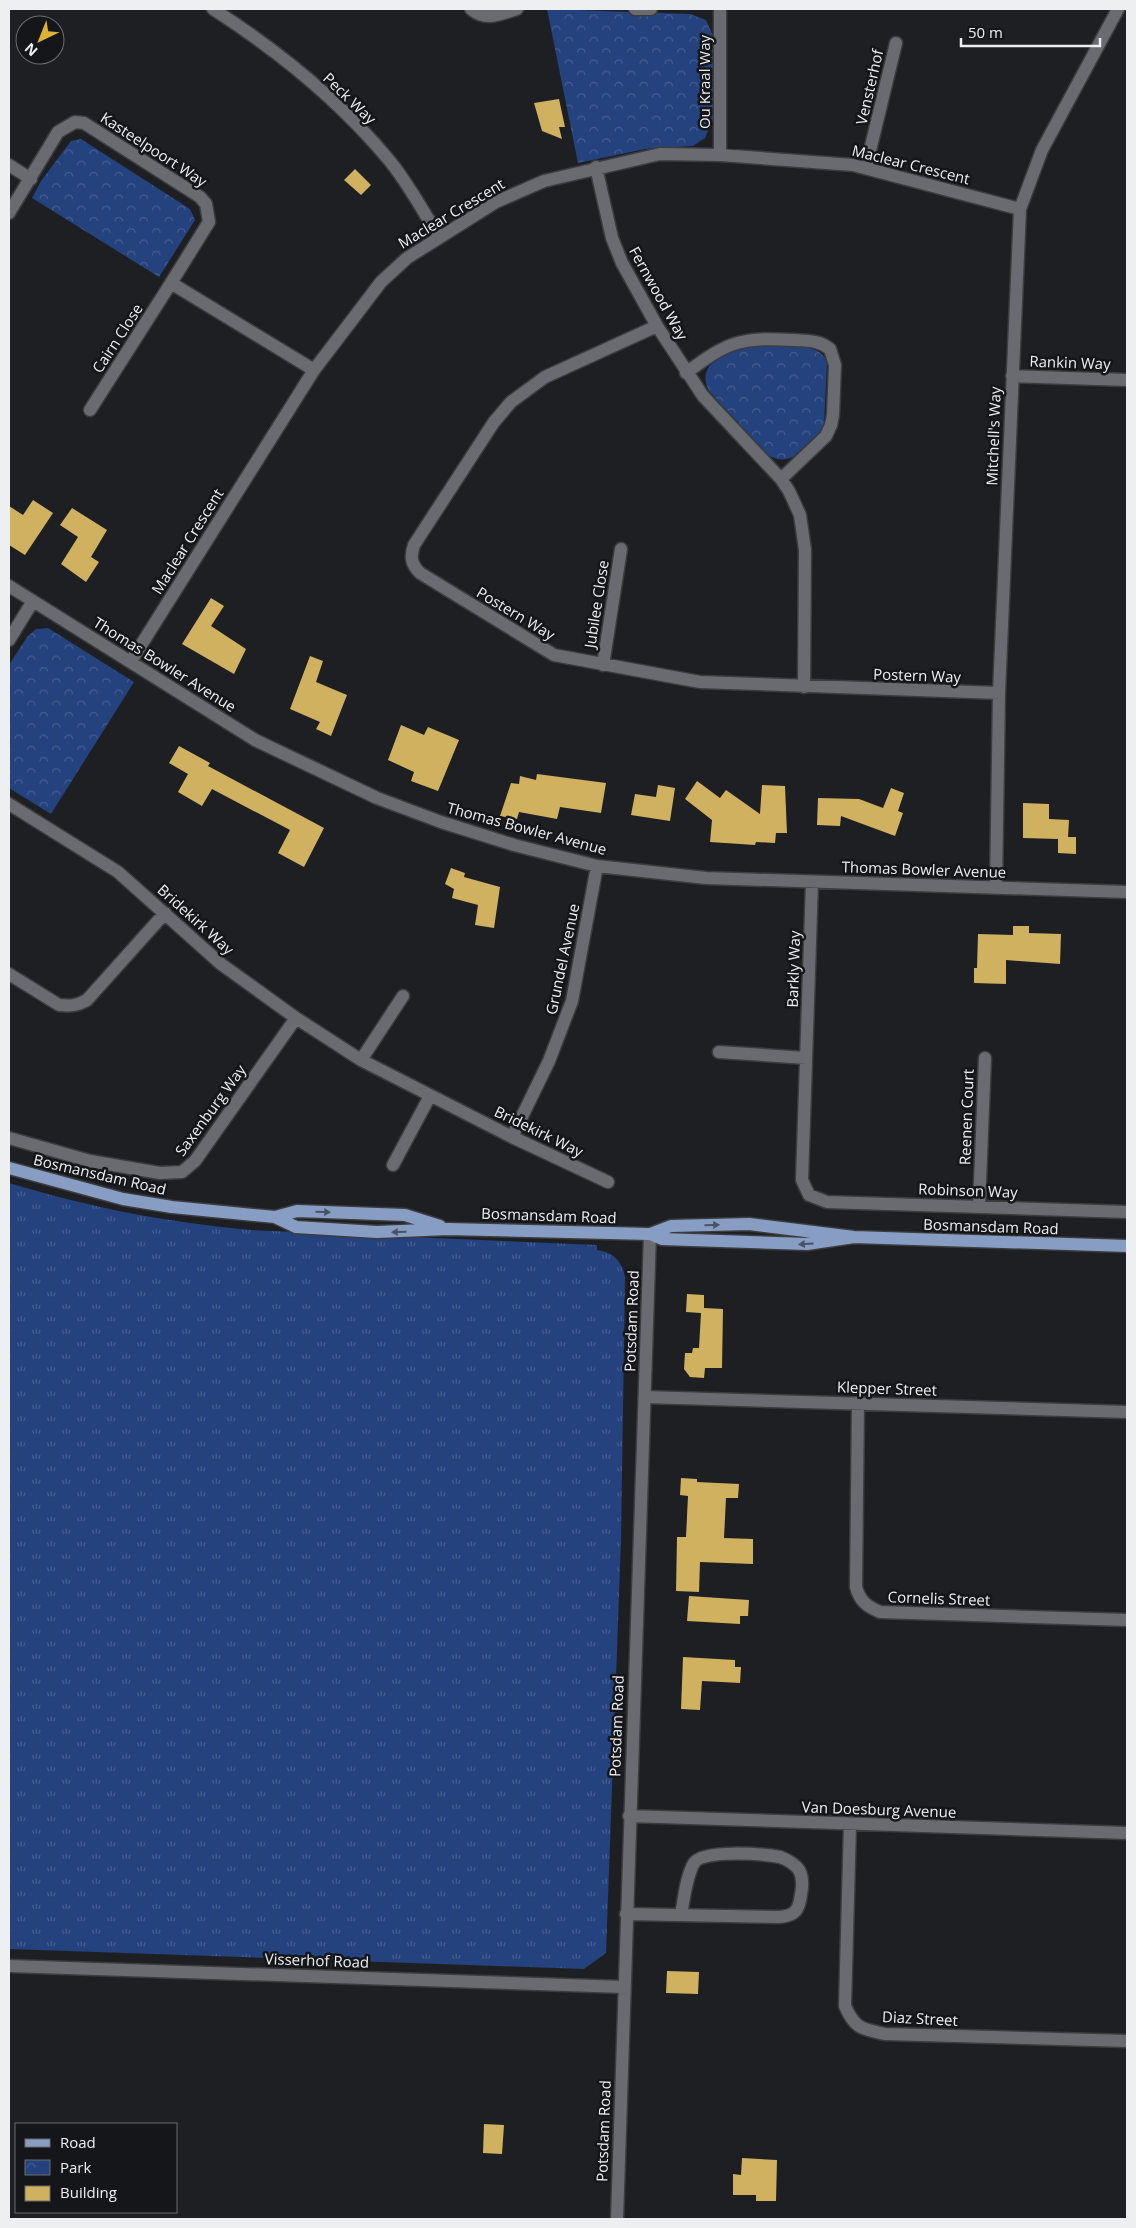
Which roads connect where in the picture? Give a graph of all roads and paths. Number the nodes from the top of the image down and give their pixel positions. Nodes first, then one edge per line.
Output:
1 (213, 9) edge
2 (471, 9) edge
3 (517, 9) edge
4 (635, 9) edge
5 (651, 9) edge
6 (720, 9) edge
7 (1118, 9) edge
8 (896, 43) dead end
9 (720, 155) junction
10 (9, 165) edge
11 (596, 167) junction
12 (866, 167) junction
13 (31, 179) junction
14 (1020, 209) junction
15 (9, 213) edge
16 (439, 237) junction
17 (171, 283) junction
18 (657, 326) junction
19 (314, 370) junction
20 (686, 373) junction
21 (1012, 376) junction
22 (1127, 380) edge
23 (90, 410) dead end
24 (781, 478) junction
25 (621, 549) dead end
26 (9, 586) edge
27 (34, 601) junction
28 (9, 640) edge
29 (131, 661) junction
30 (603, 665) junction
31 (804, 687) junction
32 (999, 693) junction
33 (9, 804) edge
34 (597, 866) junction
35 (812, 882) junction
36 (996, 888) junction
37 (1127, 892) edge
38 (165, 913) junction
39 (9, 974) edge
40 (403, 996) dead end
41 (296, 1018) junction
42 (719, 1052) dead end
43 (806, 1058) junction
44 (985, 1058) dead end
45 (361, 1060) junction
46 (430, 1096) junction
47 (512, 1137) junction
48 (9, 1138) edge
49 (393, 1165) dead end
50 (9, 1168) edge
51 (608, 1182) dead end
52 (809, 1196) joint
53 (979, 1207) junction
54 (1127, 1212) edge
55 (275, 1217) junction
56 (448, 1229) junction
57 (650, 1234) junction
58 (854, 1237) junction
59 (1127, 1246) edge
60 (645, 1398) junction
61 (858, 1403) junction
62 (1127, 1412) edge
63 (1127, 1620) edge
64 (629, 1816) junction
65 (850, 1824) junction
66 (1127, 1833) edge
67 (626, 1914) junction
68 (681, 1915) junction
69 (9, 1966) edge
70 (624, 1987) junction
71 (1127, 2041) edge
72 (617, 2219) edge

1 - 16 street, Peck Way
2 - 3 street
4 - 5 street
6 - 9 street, Ou Kraal Way
7 - 14 street, Mitchell's Way
8 - 12 street, Vensterhof
9 - 11 street, Maclear Crescent
9 - 12 street, Maclear Crescent
10 - 13 street
11 - 16 street, Maclear Crescent
11 - 18 street, Fernwood Way
12 - 14 street, Maclear Crescent
13 - 15 street
13 - 17 street, Kasteelpoort Way
14 - 21 street, Mitchell's Way
16 - 19 street, Maclear Crescent
17 - 19 street
17 - 23 street, Cairn Close
18 - 20 street, Fernwood Way
18 - 30 street, Postern Way
19 - 29 street, Maclear Crescent
20 - 24 street, Fernwood Way
20 - 24 street
21 - 22 street, Rankin Way
21 - 32 street, Mitchell's Way
24 - 31 street, Fernwood Way
25 - 30 street, Jubilee Close
26 - 27 street, Thomas Bowler Avenue
27 - 28 street
27 - 29 street, Thomas Bowler Avenue
29 - 34 street, Thomas Bowler Avenue
30 - 31 street, Postern Way
31 - 32 street, Postern Way
32 - 36 street, Mitchell's Way
33 - 38 street, Bridekirk Way
34 - 35 street, Thomas Bowler Avenue
34 - 47 street, Grundel Avenue
35 - 36 street, Thomas Bowler Avenue
35 - 43 street, Barkly Way
36 - 37 street, Thomas Bowler Avenue
38 - 39 street
38 - 41 street, Bridekirk Way
40 - 45 street
41 - 45 street, Bridekirk Way
41 - 48 street, Saxenburg Way
42 - 43 street
43 - 52 street, Barkly Way
44 - 53 street, Reenen Court
45 - 46 street, Bridekirk Way
46 - 47 street, Bridekirk Way
46 - 49 street
47 - 51 street, Bridekirk Way
50 - 55 main road, Bosmansdam Road
52 - 53 street, Robinson Way
53 - 54 street, Robinson Way
56 -> 55 main road, Bosmansdam Road
55 -> 56 main road, Bosmansdam Road
56 - 57 main road, Bosmansdam Road
58 -> 57 main road, Bosmansdam Road
57 -> 58 main road, Bosmansdam Road
57 - 60 street, Potsdam Road
58 - 59 main road, Bosmansdam Road
60 - 61 street, Klepper Street
60 - 64 street, Potsdam Road
61 - 62 street, Klepper Street
61 - 63 street, Cornelis Street
64 - 65 street, Van Doesburg Avenue
64 - 67 street, Potsdam Road
65 - 66 street, Van Doesburg Avenue
65 - 71 street, Diaz Street
67 - 68 street
67 - 70 street, Potsdam Road
68 - 68 street
69 - 70 street, Visserhof Road
70 - 72 street, Potsdam Road

